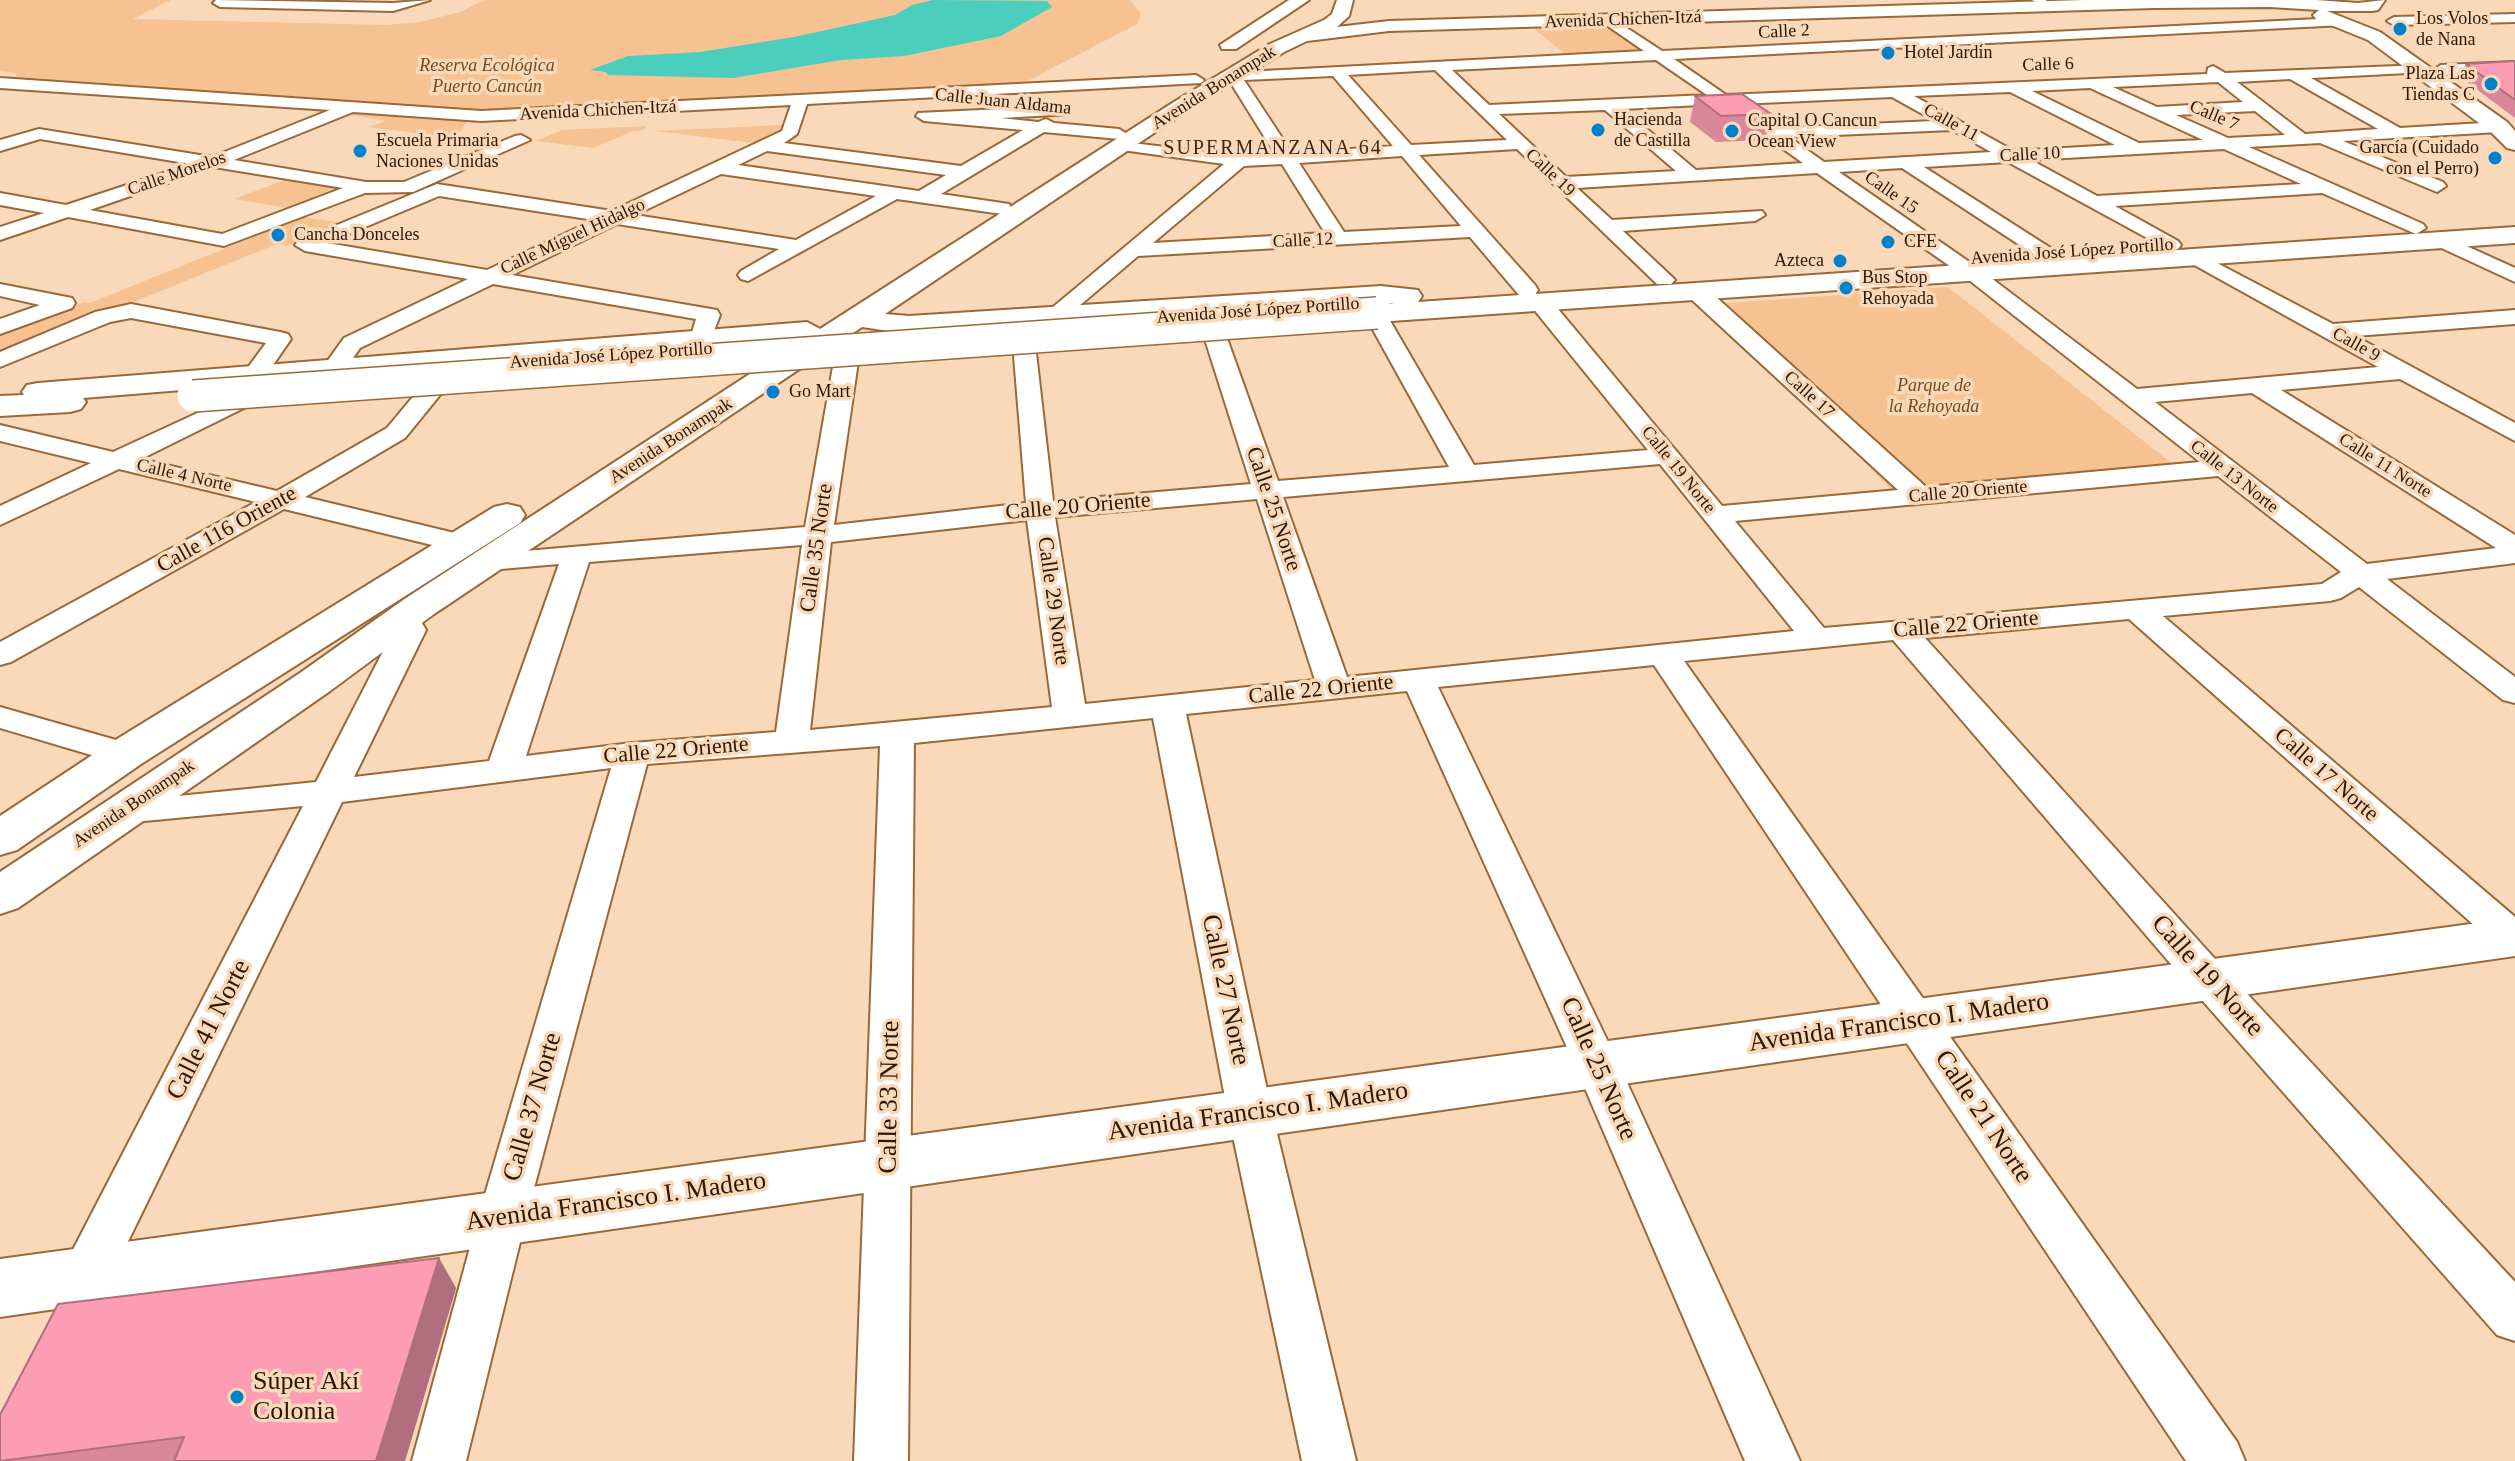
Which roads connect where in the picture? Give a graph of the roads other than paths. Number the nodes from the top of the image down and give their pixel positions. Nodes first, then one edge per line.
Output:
1 (225, 0) edge
2 (423, 0) edge
3 (1323, 1) edge
4 (2274, 1) edge
5 (268, 2) edge
6 (1298, 2) edge
7 (2044, 2) edge
8 (2232, 2) edge
9 (2372, 2) edge
10 (2088, 3) edge
11 (2006, 4) edge
12 (2309, 6) edge
13 (1357, 11) edge
14 (2515, 18) edge
15 (2491, 19) junction
16 (2392, 20) junction
17 (1610, 21) junction
18 (2339, 22) junction
19 (2515, 26) edge
20 (1255, 29) junction
21 (2162, 32) junction
22 (2063, 37) junction
23 (1298, 39) junction
24 (1996, 40) junction
25 (2181, 46) dead end
26 (1816, 48) junction
27 (2090, 49) dead end
28 (1740, 52) junction
29 (1658, 56) junction
30 (2033, 56) dead end
31 (2200, 61) dead end
32 (1843, 63) dead end
33 (1438, 65) junction
34 (1763, 66) dead end
35 (2515, 66) edge
36 (2058, 67) dead end
37 (2131, 67) dead end
38 (2432, 69) junction
39 (1336, 70) junction
40 (2290, 73) junction
41 (1689, 75) junction
42 (1232, 76) junction
43 (2219, 76) junction
44 (1659, 77) dead end
45 (1870, 78) dead end
46 (1196, 80) junction
47 (2158, 80) junction
48 (1786, 81) dead end
49 (0, 83) edge
50 (2092, 83) junction
51 (1109, 84) junction
52 (2012, 87) junction
53 (1896, 92) junction
54 (163, 93) junction
55 (1809, 96) junction
56 (1725, 99) junction
57 (800, 101) junction
58 (1608, 104) junction
59 (2258, 106) junction
60 (351, 107) junction
61 (118, 109) dead end
62 (1484, 110) junction
63 (1065, 111) junction
64 (2152, 111) junction
65 (481, 116) junction
66 (801, 123) junction
67 (765, 125) dead end
68 (1955, 125) junction
69 (1042, 126) junction
70 (2507, 126) edge
71 (1775, 133) junction
72 (2398, 133) junction
73 (2310, 138) junction
74 (1120, 140) junction
75 (2515, 143) edge
76 (1519, 144) junction
77 (2227, 144) junction
78 (0, 146) edge
79 (766, 146) junction
80 (2137, 149) junction
81 (1407, 150) junction
82 (1289, 157) junction
83 (2011, 157) junction
84 (216, 161) junction
85 (1239, 161) junction
86 (1906, 163) junction
87 (719, 168) junction
88 (1822, 168) junction
89 (964, 172) junction
90 (1692, 175) junction
91 (1562, 183) junction
92 (2437, 186) dead end
93 (363, 187) junction
94 (2325, 188) junction
95 (894, 193) junction
96 (922, 197) junction
97 (0, 199) edge
98 (2092, 202) junction
99 (1002, 208) junction
100 (67, 211) junction
101 (1755, 215) dead end
102 (613, 218) junction
103 (2515, 221) edge
104 (1607, 226) junction
105 (1474, 231) junction
106 (0, 234) edge
107 (2428, 234) junction
108 (2515, 235) edge
109 (1339, 239) junction
110 (2171, 245) junction
111 (799, 246) junction
112 (1132, 250) junction
113 (2045, 253) junction
114 (2196, 258) junction
115 (1962, 266) junction
116 (748, 275) dead end
117 (2515, 276) edge
118 (489, 277) junction
119 (1664, 280) junction
120 (0, 290) edge
121 (1698, 293) junction
122 (1534, 296) junction
123 (1434, 303) junction
124 (874, 307) junction
125 (1377, 311) junction
126 (2515, 317) edge
127 (1051, 318) junction
128 (0, 327) edge
129 (1213, 330) junction
130 (807, 331) junction
131 (2330, 331) junction
132 (908, 338) junction
133 (1024, 344) junction
134 (693, 348) junction
135 (847, 355) junction
136 (0, 360) edge
137 (786, 364) junction
138 (336, 366) junction
139 (748, 367) junction
140 (2404, 372) junction
141 (436, 385) junction
142 (2256, 385) junction
143 (248, 387) junction
144 (0, 393) edge
145 (2130, 397) junction
146 (22, 400) edge
147 (0, 417) edge
148 (2511, 428) edge
149 (0, 433) edge
150 (1667, 456) junction
151 (117, 460) junction
152 (2221, 468) junction
153 (1466, 473) junction
154 (575, 488) junction
155 (1267, 490) junction
156 (1920, 496) junction
157 (283, 500) junction
158 (1040, 510) junction
159 (1715, 515) junction
160 (0, 517) edge
161 (818, 535) junction
162 (2515, 547) edge
163 (475, 552) junction
164 (577, 554) junction
165 (2515, 554) edge
166 (2358, 574) junction
167 (2137, 610) junction
168 (404, 618) junction
169 (1902, 631) junction
170 (1816, 638) junction
171 (0, 655) edge
172 (1664, 656) junction
173 (1418, 680) junction
174 (1334, 688) junction
175 (2515, 693) edge
176 (1167, 705) junction
177 (1070, 715) junction
178 (0, 717) edge
179 (897, 734) junction
180 (792, 741) junction
181 (125, 754) junction
182 (632, 754) junction
183 (504, 769) junction
184 (328, 792) junction
185 (123, 811) junction
186 (0, 839) edge
187 (0, 896) edge
188 (2514, 938) edge
189 (2209, 980) junction
190 (1916, 1020) junction
191 (1597, 1065) junction
192 (1250, 1113) junction
193 (889, 1164) junction
194 (502, 1218) junction
195 (86, 1276) junction
196 (0, 1288) edge
197 (2515, 1318) edge
198 (59, 1327) edge
199 (439, 1461) edge
200 (881, 1461) edge
201 (1329, 1461) edge
202 (1773, 1461) edge
203 (2218, 1461) edge

1 - 5 street
2 - 5 street
3 - 6 main road
3 - 13 main road
4 - 8 main road, Avenida Chichen-Itzá
4 - 12 main road, Avenida Chichen-Itzá
6 - 20 main road, Avenida Bonampak
7 - 10 main road, Avenida Chichen-Itzá
7 - 11 main road, Avenida Chichen-Itzá
7 - 22 street
8 - 10 main road, Avenida Chichen-Itzá
8 - 18 main road
9 - 12 main road, Avenida Chichen-Itzá
9 - 16 main road
11 - 13 main road, Avenida Chichen-Itzá
11 - 17 main road, Avenida Chichen-Itzá
12 - 16 main road
12 - 18 main road
13 - 17 main road, Avenida Chichen-Itzá
13 - 23 main road, Avenida Chichen-Itzá
13 - 23 main road, Avenida Bonampak
14 - 15 street
15 - 16 street
15 - 19 street
16 - 38 main road
17 - 29 street, Calle 15
18 - 21 street, Calle 2
18 - 38 main road
20 - 23 main road
20 - 46 main road, Avenida Bonampak
21 - 22 street, Calle 2
21 - 25 street
22 - 24 street, Calle 2
22 - 27 street
23 - 42 main road, Avenida Bonampak
24 - 26 street, Calle 2
24 - 30 street
26 - 28 street, Calle 2
26 - 32 street
28 - 29 street, Calle 2
28 - 34 street
29 - 33 street, Calle 2
29 - 41 street, Calle 15
31 - 43 street
33 - 39 street, Calle 2
33 - 62 street, Calle 19
35 - 38 street, Calle 6
36 - 50 street, Calle 7
37 - 47 street
38 - 40 street, Calle 6
38 - 70 main road
39 - 42 street, Calle 2
39 - 81 street, Calle 19 Norte
40 - 43 street, Calle 6
40 - 72 street
41 - 44 street
41 - 56 street, Calle 15
42 - 74 main road, Avenida Bonampak
42 - 82 street
43 - 47 street, Calle 6
43 - 59 street
45 - 53 street, Calle 11
46 - 51 street, Avenida Chichen-Itzá
46 - 74 main road, Avenida Bonampak
47 - 50 street, Calle 6
48 - 55 street
49 - 54 street, Avenida Chichen-Itzá
50 - 52 street, Calle 6
50 - 64 street, Calle 7
51 - 57 street, Avenida Chichen-Itzá
51 - 63 street
52 - 53 street, Calle 6
52 - 80 street
53 - 55 street, Calle 6
53 - 68 street, Calle 11
54 - 60 street, Avenida Chichen-Itzá
54 - 61 street
55 - 56 street, Calle 6
56 - 58 street, Calle 6
56 - 71 street, Calle 15
57 - 65 street, Avenida Chichen-Itzá
57 - 66 street
58 - 62 street, Calle 6
58 - 90 street
59 - 64 street
59 - 73 street
60 - 65 street, Avenida Chichen-Itzá
60 - 84 street, Calle Morelos
62 - 76 street, Calle 19
63 - 69 street
63 - 69 street, Calle Juan Aldama
64 - 77 street, Calle 7
65 - 93 street
66 - 67 street
66 - 79 street, Calle Miguel Hidalgo
68 - 71 street
68 - 83 street, Calle 11
69 - 74 street, Calle Juan Aldama
69 - 89 street
70 - 72 street, Calle 10
70 - 75 main road
71 - 88 street, Calle 15
72 - 73 street, Calle 10
73 - 77 street, Calle 10
73 - 92 street
74 - 85 street, Calle Juan Aldama
74 - 99 main road, Avenida Bonampak
74 - 124 main road, Avenida Bonampak
76 - 81 street, Calle Juan Aldama
76 - 91 street, Calle 19
77 - 80 street, Calle 10
77 - 94 street, Calle 7
78 - 84 street
79 - 87 street, Calle Miguel Hidalgo
79 - 89 street
80 - 83 street, Calle 10
81 - 82 street, Calle Juan Aldama
81 - 105 street, Calle 19 Norte
82 - 85 street, Calle Juan Aldama
82 - 109 street
83 - 86 street, Calle 10
83 - 98 street, Calle 11
84 - 93 street
84 - 100 street, Calle Morelos
85 - 112 street
86 - 88 street, Calle 10
86 - 113 street
87 - 95 street
87 - 102 street, Calle Miguel Hidalgo
88 - 90 street, Calle 10
88 - 115 street, Calle 15
89 - 96 street
90 - 91 street, Calle 10
91 - 104 street, Calle 19
93 - 100 street
94 - 98 street
94 - 107 street, Calle 7
95 - 96 street
95 - 111 street
96 - 99 street
97 - 100 street
98 - 110 street, Calle 11
99 - 130 main road, Avenida Bonampak
100 - 106 street, Calle Morelos
101 - 104 street
102 - 111 street
102 - 118 street, Calle Miguel Hidalgo
102 - 118 street
103 - 107 main road, Avenida José López Portillo
104 - 119 street, Calle 19
105 - 109 street, Calle 12
105 - 122 street, Calle 19 Norte
107 - 108 main road, Avenida José López Portillo
107 - 110 main road, Avenida José López Portillo
107 - 114 main road, Avenida José López Portillo
107 - 117 street, Calle 7
109 - 112 street, Calle 12
110 - 113 main road, Avenida José López Portillo
111 - 116 street
112 - 127 street
113 - 115 main road, Avenida José López Portillo
114 - 115 main road, Avenida José López Portillo
114 - 131 street, Calle 9
115 - 119 main road, Avenida José López Portillo
115 - 121 main road, Avenida José López Portillo
115 - 145 street, Calle 13 Norte
118 - 134 street
118 - 138 street, Calle Miguel Hidalgo
119 - 122 main road, Avenida José López Portillo
120 - 128 street
121 - 122 main road, Avenida José López Portillo
121 - 156 street, Calle 17
122 - 123 main road, Avenida José López Portillo
122 - 150 street, Calle 19 Norte
123 - 125 main road
123 - 127 main road
124 - 132 main road
124 - 137 main road, Avenida Bonampak
125 - 129 main road
125 - 146 main road, Avenida José López Portillo, bridge
125 - 153 street
126 - 131 street
127 - 132 main road
129 - 133 main road
129 - 155 street, Calle 25 Norte
130 - 134 main road
130 - 139 main road, Avenida Bonampak
131 - 140 street, Calle 9
132 - 133 main road
132 - 135 main road
133 - 158 street, Calle 29 Norte
134 - 138 main road
134 - 139 main road
134 - 141 main road
135 - 137 main road
135 - 161 street, Calle 35 Norte
136 - 143 street
137 - 154 main road, Avenida Bonampak
138 - 143 main road
139 - 154 main road, Avenida Bonampak
140 - 142 street
140 - 148 street, Calle 9
141 - 143 main road
141 - 157 street, Calle 116 Oriente
142 - 145 street
142 - 162 street, Calle 11 Norte
143 - 146 main road
143 - 151 street
144 - 146 main road, Avenida José López Portillo
145 - 152 street, Calle 13 Norte
146 - 147 street
149 - 151 street, Calle 4 Norte
150 - 153 street, Calle 20 Oriente
150 - 159 street, Calle 19 Norte
151 - 157 street, Calle 4 Norte
151 - 160 street
152 - 156 street, Calle 20 Oriente
152 - 166 street, Calle 13 Norte
153 - 155 street, Calle 20 Oriente
154 - 163 main road, Avenida Bonampak
155 - 158 street, Calle 20 Oriente
155 - 174 street, Calle 25 Norte
156 - 159 street, Calle 20 Oriente
157 - 163 street, Calle 4 Norte
157 - 171 street, Calle 116 Oriente
158 - 161 street, Calle 20 Oriente
158 - 177 street, Calle 29 Norte
159 - 170 street, Calle 19 Norte
161 - 164 street, Calle 20 Oriente
161 - 180 street, Calle 35 Norte
163 - 164 street, Calle 20 Oriente
163 - 168 main road, Avenida Bonampak
163 - 181 main road, Avenida Bonampak
164 - 183 street
165 - 166 street, Calle 22 Oriente
166 - 167 street, Calle 22 Oriente
166 - 175 street, Calle 13 Norte
167 - 169 street, Calle 22 Oriente
167 - 188 street, Calle 17 Norte
168 - 184 street, Calle 41 Norte
168 - 185 main road, Avenida Bonampak
169 - 170 street, Calle 22 Oriente
169 - 189 street, Calle 19 Norte
170 - 172 street, Calle 22 Oriente
172 - 173 street, Calle 22 Oriente
172 - 190 street, Calle 21 Norte
173 - 174 street, Calle 22 Oriente
173 - 191 street, Calle 25 Norte
174 - 176 street, Calle 22 Oriente
176 - 177 street, Calle 22 Oriente
176 - 192 street, Calle 27 Norte
177 - 179 street, Calle 22 Oriente
178 - 181 street
179 - 180 street, Calle 22 Oriente
179 - 193 street, Calle 33 Norte
180 - 182 street, Calle 22 Oriente
181 - 186 main road, Avenida Bonampak
182 - 183 street, Calle 22 Oriente
182 - 194 street, Calle 37 Norte
183 - 184 street, Calle 22 Oriente
184 - 185 street, Calle 22 Oriente
184 - 195 street, Calle 41 Norte
185 - 187 main road, Avenida Bonampak
188 - 189 main road, Avenida Francisco I. Madero
189 - 190 main road, Avenida Francisco I. Madero
189 - 197 street, Calle 19 Norte
190 - 191 main road, Avenida Francisco I. Madero
190 - 203 street, Calle 21 Norte
191 - 192 main road, Avenida Francisco I. Madero
191 - 202 street, Calle 25 Norte
192 - 193 main road, Avenida Francisco I. Madero
192 - 201 street, Calle 27 Norte
193 - 194 main road, Avenida Francisco I. Madero
193 - 200 street, Calle 33 Norte
194 - 195 main road, Avenida Francisco I. Madero
194 - 199 street, Calle 37 Norte
195 - 196 main road, Avenida Francisco I. Madero
195 - 198 street, Calle 41 Norte

